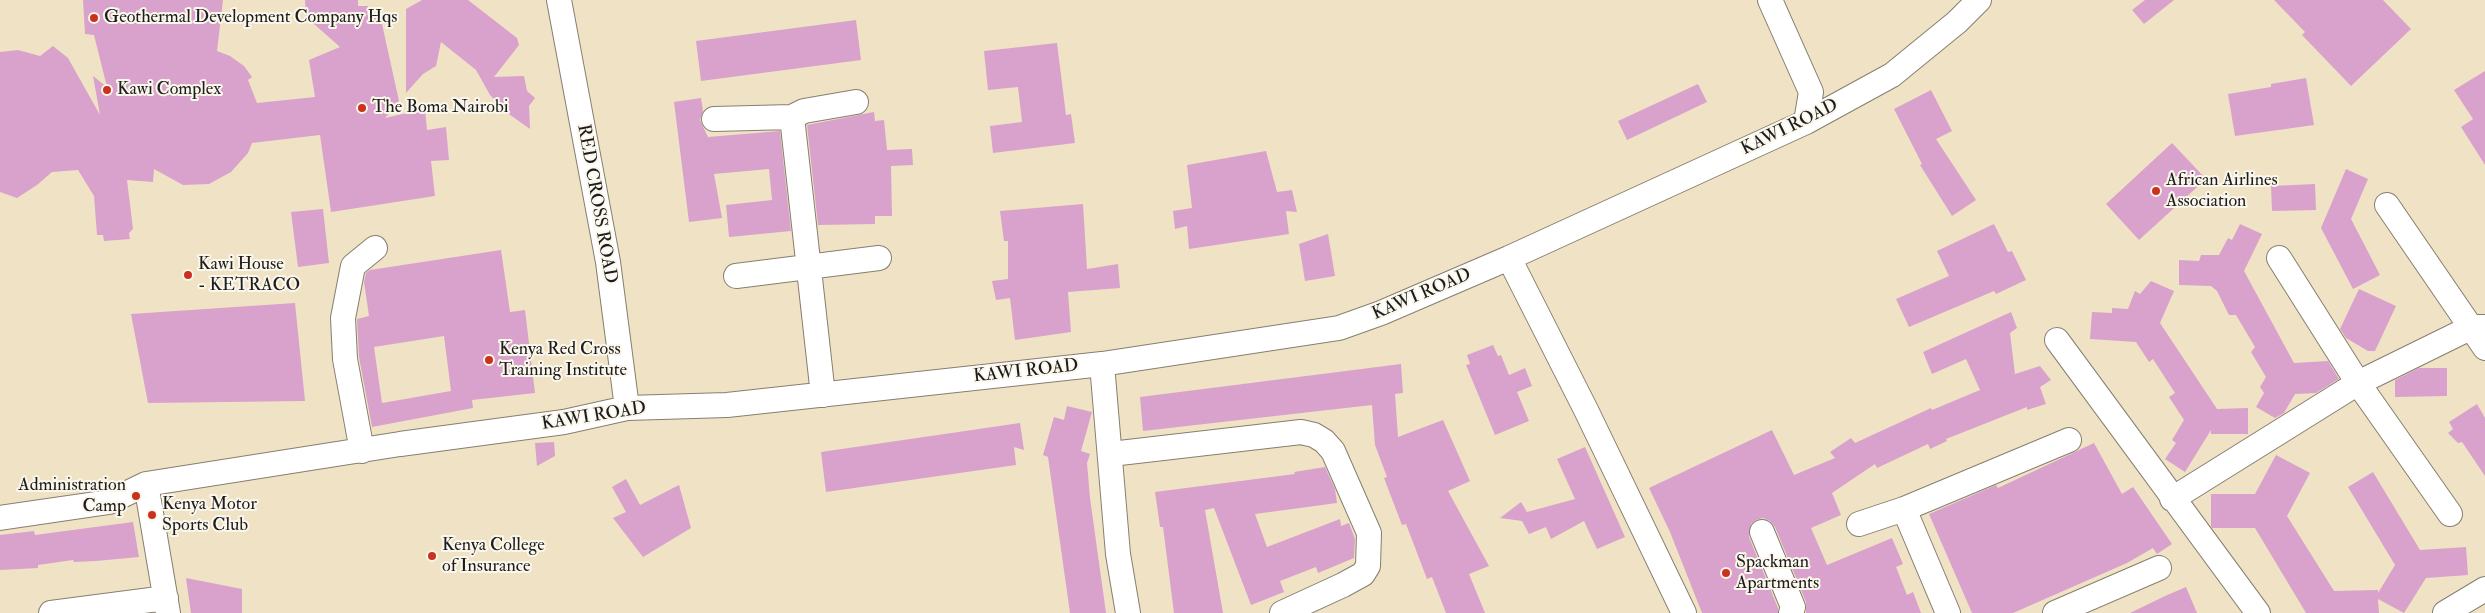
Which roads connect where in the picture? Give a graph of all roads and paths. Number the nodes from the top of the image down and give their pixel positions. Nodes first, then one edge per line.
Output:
1 (559, 0) edge
2 (1770, 0) edge
3 (1979, 0) edge
4 (856, 102) dead end
5 (792, 118) junction
6 (714, 119) dead end
7 (1806, 122) junction
8 (2387, 205) dead end
9 (375, 248) dead end
10 (879, 258) dead end
11 (1509, 258) junction
12 (2279, 258) dead end
13 (809, 267) junction
14 (736, 276) dead end
15 (2478, 326) edge
16 (2057, 340) dead end
17 (2485, 348) edge
18 (1102, 364) junction
19 (2358, 383) junction
20 (823, 395) junction
21 (627, 408) junction
22 (2069, 440) dead end
23 (362, 452) junction
24 (1111, 454) junction
25 (146, 484) junction
26 (2172, 499) junction
27 (1904, 509) junction
28 (2450, 514) dead end
29 (0, 518) edge
30 (1859, 524) dead end
31 (1762, 532) dead end
32 (2159, 568) dead end
33 (2485, 589) edge
34 (167, 606) edge
35 (51, 613) edge
36 (1128, 613) edge
37 (1282, 613) edge
38 (1684, 613) edge
39 (1791, 613) edge
40 (1948, 613) edge
41 (2055, 613) edge
42 (2258, 613) edge
43 (2445, 613) edge

1 - 21 street, RED CROSS ROAD
2 - 7 street
3 - 7 street, KAWI ROAD
4 - 5 street
5 - 6 street
5 - 13 street
7 - 11 street, KAWI ROAD
8 - 15 street
9 - 23 street
10 - 13 street
11 - 18 street, KAWI ROAD
11 - 38 street
12 - 19 street
13 - 14 street
13 - 20 street
15 - 17 street
15 - 19 street
16 - 26 street
18 - 20 street, KAWI ROAD
18 - 24 street
19 - 26 street
19 - 28 street
20 - 21 street, KAWI ROAD
21 - 23 street, KAWI ROAD
22 - 27 street
23 - 25 street, KAWI ROAD
24 - 36 street
24 - 37 street
25 - 29 street, KAWI ROAD
25 - 34 street
26 - 42 street
27 - 30 street
27 - 40 street
31 - 39 street
32 - 41 street
33 - 43 street
34 - 35 street

